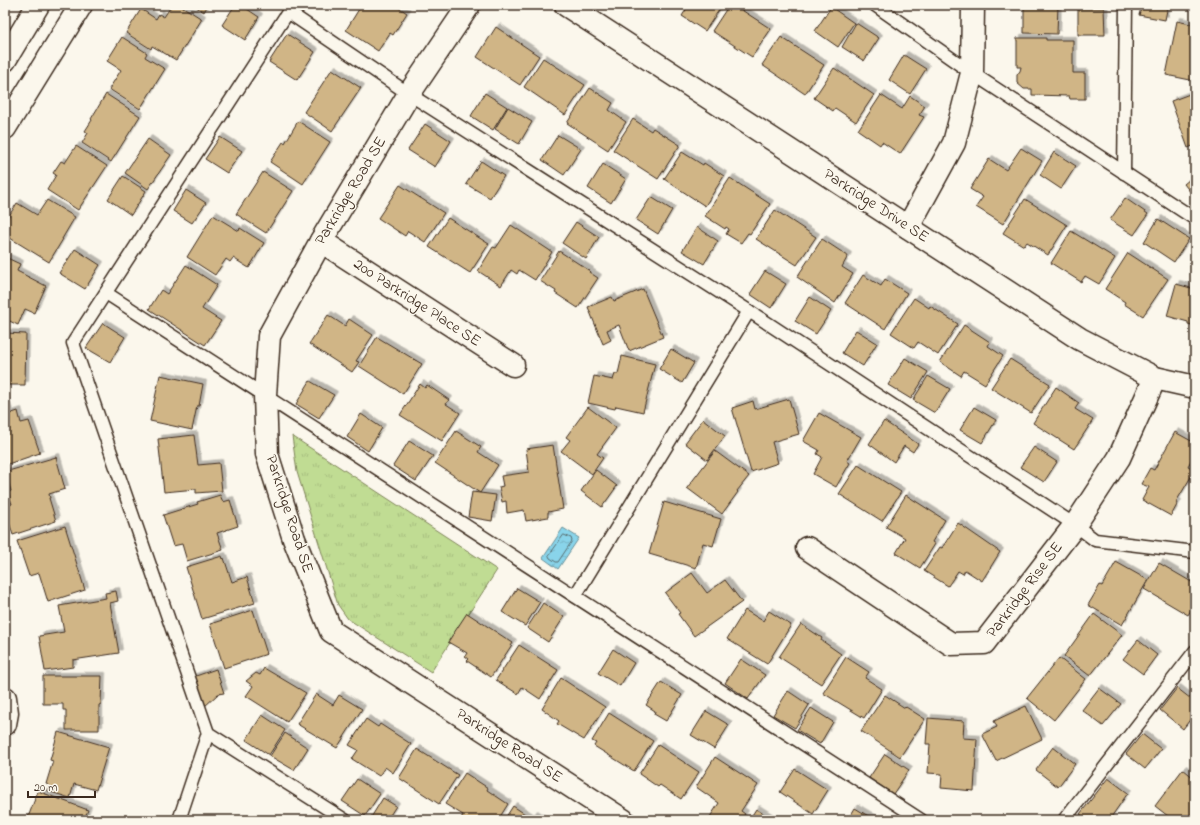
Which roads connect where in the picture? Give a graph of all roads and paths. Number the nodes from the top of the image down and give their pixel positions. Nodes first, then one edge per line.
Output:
1 (38, 5) edge
2 (80, 5) edge
3 (469, 5) edge
4 (566, 5) edge
5 (875, 5) edge
6 (973, 5) edge
7 (1126, 5) edge
8 (290, 9) edge
9 (5, 60) edge
10 (972, 73) junction
11 (409, 94) junction
12 (5, 128) edge
13 (1124, 172) junction
14 (1195, 219) edge
15 (908, 227) junction
16 (321, 241) junction
17 (106, 293) junction
18 (749, 311) junction
19 (513, 365) dead end
20 (1155, 378) junction
21 (1195, 387) edge
22 (265, 395) junction
23 (1075, 525) junction
24 (807, 548) dead end
25 (1195, 552) edge
26 (575, 596) junction
27 (1195, 651) edge
28 (5, 698) edge
29 (5, 724) edge
30 (208, 733) junction
31 (179, 820) edge
32 (345, 820) edge
33 (623, 820) edge
34 (921, 820) edge
35 (1064, 820) edge

1 - 9 street
2 - 12 street
3 - 11 street, Parkridge Road SE
4 - 15 street, Parkridge Drive SE
5 - 10 lane
6 - 10 street
7 - 13 lane
8 - 11 lane
8 - 17 lane
10 - 13 lane
10 - 15 street
11 - 16 street, Parkridge Road SE
11 - 18 lane
13 - 14 lane
15 - 20 street, Parkridge Drive SE
16 - 19 street, 200 Parkridge Place SE
16 - 22 street, Parkridge Road SE
17 - 22 lane
17 - 30 lane
18 - 23 lane
18 - 26 lane
20 - 21 street, Parkridge Drive SE
20 - 23 street, Parkridge Rise SE
22 - 26 lane
22 - 33 street, Parkridge Road SE
23 - 24 street, Parkridge Rise SE
23 - 25 lane
26 - 34 lane
27 - 35 lane
28 - 29 street
30 - 31 lane
30 - 32 lane

